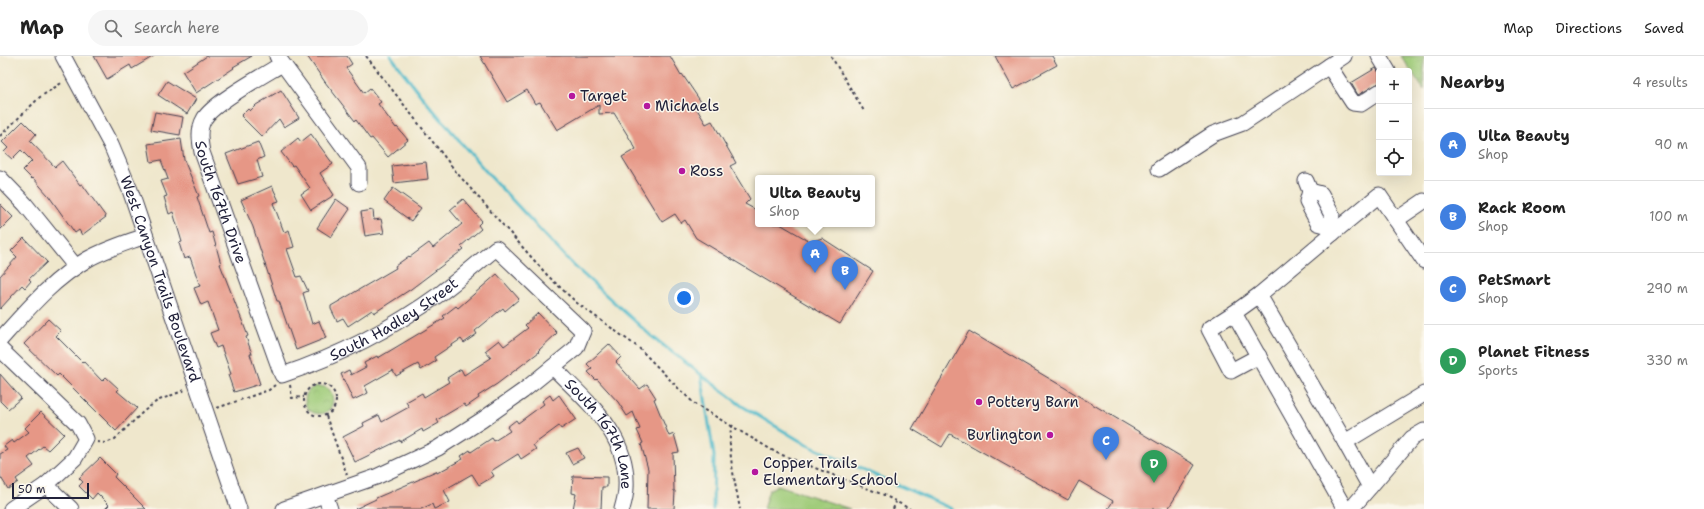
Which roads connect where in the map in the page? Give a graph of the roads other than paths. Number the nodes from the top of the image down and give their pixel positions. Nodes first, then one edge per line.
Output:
1 (63, 56) edge
2 (1344, 56) edge
3 (1379, 56) edge
4 (279, 60) edge
5 (1329, 66) junction
6 (1386, 68) edge
7 (1376, 94) edge
8 (1159, 169) dead end
9 (0, 178) edge
10 (359, 183) dead end
11 (1308, 186) dead end
12 (1423, 203) edge
13 (1396, 220) junction
14 (1331, 229) junction
15 (145, 236) junction
16 (1424, 261) edge
17 (76, 267) junction
18 (1259, 294) junction
19 (1234, 313) junction
20 (0, 340) edge
21 (0, 349) edge
22 (1259, 356) junction
23 (553, 367) junction
24 (283, 382) joint
25 (1424, 394) edge
26 (1424, 431) edge
27 (1345, 442) junction
28 (46, 485) junction
29 (1370, 487) junction
30 (325, 494) junction
31 (11, 509) edge
32 (71, 509) edge
33 (239, 509) edge
34 (284, 509) edge
35 (330, 509) edge
36 (622, 509) edge
37 (1345, 509) edge
38 (1351, 509) edge

1 - 15 street, West Canyon Trails Boulevard
2 - 5 street
3 - 6 street
4 - 10 street
4 - 24 street, South 167th Drive
5 - 7 street
5 - 8 street
9 - 17 street
11 - 14 street
12 - 13 street
13 - 14 street
13 - 16 street
14 - 18 street
15 - 17 street
15 - 33 street, West Canyon Trails Boulevard
17 - 20 street
18 - 19 street
18 - 27 street
19 - 22 street
19 - 22 street
21 - 28 street
22 - 37 street
23 - 24 street, South Hadley Street
23 - 30 street
23 - 36 street, South 167th Lane
25 - 27 street
26 - 29 street
27 - 29 street
28 - 31 street
28 - 32 street
29 - 38 street
30 - 34 street
30 - 35 street

